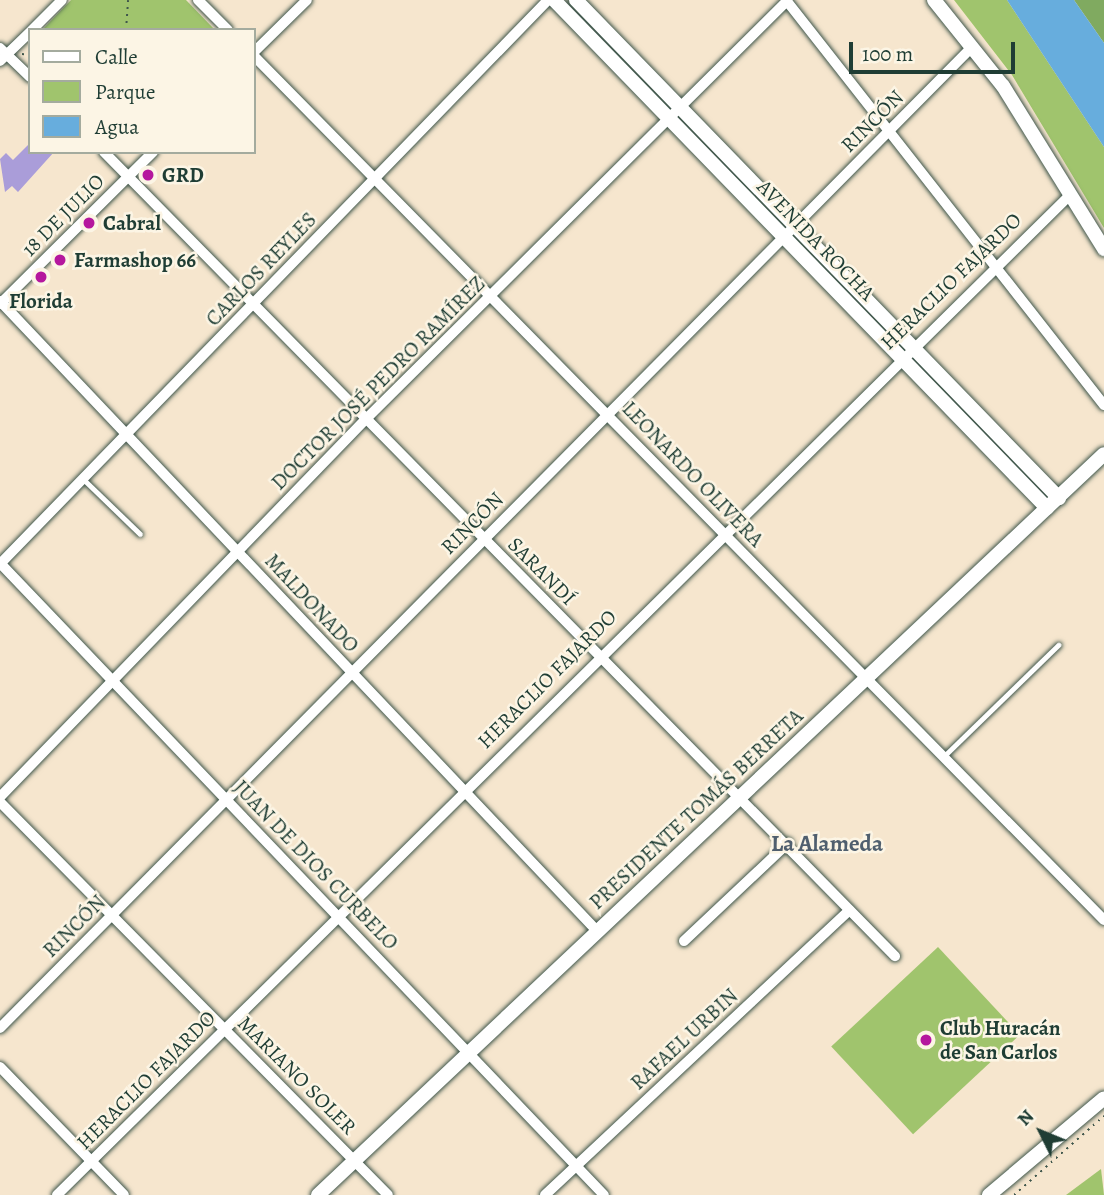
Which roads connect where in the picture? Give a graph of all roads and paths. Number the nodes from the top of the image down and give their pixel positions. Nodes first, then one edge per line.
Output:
1 (62, 0) edge
2 (128, 0) edge
3 (198, 0) edge
4 (307, 0) edge
5 (548, 0) edge
6 (554, 0) edge
7 (576, 0) edge
8 (787, 0) edge
9 (934, 0) edge
10 (34, 28) edge
11 (126, 28) edge
12 (226, 28) edge
13 (28, 33) edge
14 (974, 46) junction
15 (256, 52) edge
16 (2, 54) edge
17 (256, 56) edge
18 (28, 75) edge
19 (678, 105) junction
20 (667, 117) junction
21 (889, 130) junction
22 (106, 154) edge
23 (151, 154) edge
24 (129, 177) junction
25 (376, 179) junction
26 (1069, 195) junction
27 (795, 226) junction
28 (784, 237) junction
29 (1104, 249) edge
30 (995, 266) junction
31 (494, 296) junction
32 (1, 303) edge
33 (254, 305) junction
34 (911, 346) junction
35 (900, 357) junction
36 (1104, 405) edge
37 (608, 414) junction
38 (365, 421) junction
39 (127, 435) junction
40 (1104, 454) edge
41 (83, 479) junction
42 (1059, 498) junction
43 (1047, 508) junction
44 (722, 532) junction
45 (140, 534) dead end
46 (484, 539) junction
47 (237, 552) junction
48 (0, 563) edge
49 (1058, 645) dead end
50 (598, 654) junction
51 (350, 672) junction
52 (867, 678) junction
53 (113, 681) junction
54 (943, 757) junction
55 (461, 791) junction
56 (741, 796) junction
57 (224, 799) junction
58 (0, 800) edge
59 (788, 844) junction
60 (850, 910) junction
61 (112, 915) junction
62 (338, 915) junction
63 (1104, 920) edge
64 (597, 931) junction
65 (684, 941) dead end
66 (895, 956) dead end
67 (0, 1028) edge
68 (224, 1029) junction
69 (470, 1052) junction
70 (0, 1067) edge
71 (1104, 1098) edge
72 (1104, 1116) edge
73 (91, 1161) junction
74 (355, 1161) junction
75 (576, 1166) junction
76 (57, 1195) edge
77 (124, 1195) edge
78 (318, 1195) edge
79 (388, 1195) edge
80 (545, 1195) edge
81 (604, 1195) edge
82 (989, 1195) edge
83 (1014, 1195) edge

1 - 10 street
2 - 11 path
3 - 12 street
4 - 15 street
5 - 25 street, CARLOS REYLES
6 - 20 street, AVENIDA ROCHA
7 - 19 street, AVENIDA ROCHA
8 - 19 street, DOCTOR JOSÉ PEDRO RAMÍREZ
8 - 21 street
9 - 14 street
13 - 16 street
14 - 21 street, RINCÓN
14 - 26 street
16 - 18 street
17 - 25 street, LEONARDO OLIVERA
19 - 20 street, DOCTOR JOSÉ PEDRO RAMÍREZ
19 - 27 street, AVENIDA ROCHA
20 - 28 street, AVENIDA ROCHA
20 - 31 street, DOCTOR JOSÉ PEDRO RAMÍREZ
21 - 27 street, RINCÓN
21 - 30 street
22 - 24 street, SARANDÍ
23 - 24 street, 18 DE JULIO
24 - 32 street, 18 DE JULIO
24 - 33 street, SARANDÍ
25 - 31 street, LEONARDO OLIVERA
25 - 33 street, CARLOS REYLES
26 - 29 street
26 - 30 street, HERACLIO FAJARDO
27 - 28 street, RINCÓN
27 - 34 street, AVENIDA ROCHA
28 - 35 street, AVENIDA ROCHA
28 - 37 street, RINCÓN
30 - 34 street, HERACLIO FAJARDO
30 - 36 street
31 - 37 street, LEONARDO OLIVERA
31 - 38 street, DOCTOR JOSÉ PEDRO RAMÍREZ
32 - 39 street, MALDONADO
33 - 38 street, SARANDÍ
33 - 39 street, CARLOS REYLES
34 - 35 street, HERACLIO FAJARDO
34 - 42 street, AVENIDA ROCHA
35 - 43 street, AVENIDA ROCHA
35 - 44 street, HERACLIO FAJARDO
37 - 44 street, LEONARDO OLIVERA
37 - 46 street, RINCÓN
38 - 46 street, SARANDÍ
38 - 47 street, DOCTOR JOSÉ PEDRO RAMÍREZ
39 - 41 street, CARLOS REYLES
39 - 47 street, MALDONADO
40 - 42 street, PRESIDENTE TOMÁS BERRETA
41 - 45 lane
41 - 48 street, CARLOS REYLES
42 - 43 street, PRESIDENTE TOMÁS BERRETA
43 - 52 street, PRESIDENTE TOMÁS BERRETA
44 - 50 street, HERACLIO FAJARDO
44 - 52 street, LEONARDO OLIVERA
46 - 50 street, SARANDÍ
46 - 51 street, RINCÓN
47 - 51 street, MALDONADO
47 - 53 street, DOCTOR JOSÉ PEDRO RAMÍREZ
48 - 53 street, JUAN DE DIOS CURBELO
49 - 54 lane
50 - 55 street, HERACLIO FAJARDO
50 - 56 street, SARANDÍ
51 - 55 street, MALDONADO
51 - 57 street, RINCÓN
52 - 54 street, LEONARDO OLIVERA
52 - 56 street, PRESIDENTE TOMÁS BERRETA
53 - 57 street, JUAN DE DIOS CURBELO
53 - 58 street, DOCTOR JOSÉ PEDRO RAMÍREZ
54 - 63 street, LEONARDO OLIVERA
55 - 62 street, HERACLIO FAJARDO
55 - 64 street, MALDONADO
56 - 59 street, SARANDÍ
56 - 64 street, PRESIDENTE TOMÁS BERRETA
57 - 61 street, RINCÓN
57 - 62 street, JUAN DE DIOS CURBELO
58 - 61 street, MARIANO SOLER
59 - 60 street, SARANDÍ
59 - 65 street
60 - 66 street, SARANDÍ
60 - 75 street, RAFAEL URBIN
61 - 67 street, RINCÓN
61 - 68 street, MARIANO SOLER
62 - 68 street, HERACLIO FAJARDO
62 - 69 street, JUAN DE DIOS CURBELO
64 - 69 street, PRESIDENTE TOMÁS BERRETA
68 - 73 street, HERACLIO FAJARDO
68 - 74 street, MARIANO SOLER
69 - 74 street, PRESIDENTE TOMÁS BERRETA
69 - 75 street, JUAN DE DIOS CURBELO
70 - 73 street
71 - 82 street
72 - 83 path
73 - 76 street, HERACLIO FAJARDO
73 - 77 street
74 - 78 street, PRESIDENTE TOMÁS BERRETA
74 - 79 street, MARIANO SOLER
75 - 80 street, RAFAEL URBIN
75 - 81 street, JUAN DE DIOS CURBELO

